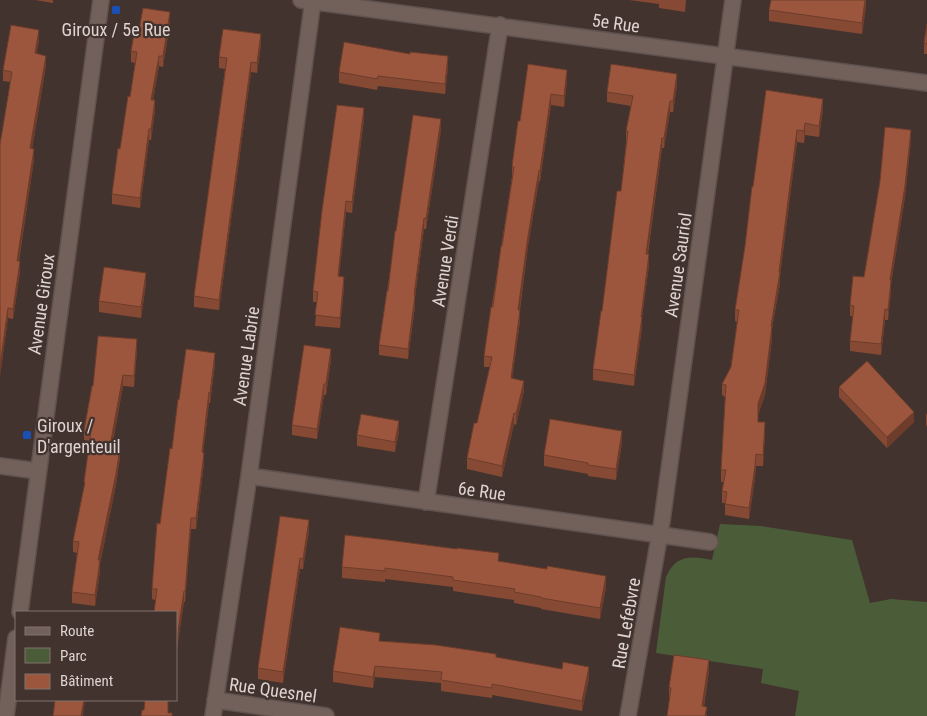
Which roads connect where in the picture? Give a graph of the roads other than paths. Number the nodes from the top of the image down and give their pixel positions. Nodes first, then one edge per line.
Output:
1 (101, 0) edge
2 (733, 0) edge
3 (309, 1) edge
4 (500, 26) junction
5 (726, 56) junction
6 (927, 83) edge
7 (0, 466) edge
8 (38, 471) junction
9 (249, 476) junction
10 (426, 502) junction
11 (660, 536) junction
12 (710, 542) dead end
13 (20, 611) edge
14 (15, 646) edge
15 (215, 700) junction
16 (6, 716) edge
17 (213, 716) edge
18 (326, 716) edge
19 (628, 716) edge

1 - 8 street, Avenue Giroux
2 - 5 street, Avenue Sauriol
3 - 4 street, 5e Rue
3 - 9 street, Avenue Labrie
4 - 5 street, 5e Rue
4 - 10 street, Avenue Verdi
5 - 6 street, 5e Rue
5 - 11 street, Avenue Sauriol
7 - 8 street
8 - 13 street, Avenue Giroux
9 - 10 street, 6e Rue
9 - 15 street, Avenue Labrie
10 - 11 street, 6e Rue
11 - 12 street, 6e Rue
11 - 19 street, Rue Lefebvre
14 - 16 street
15 - 17 street, Avenue Labrie
15 - 18 street, Rue Quesnel

